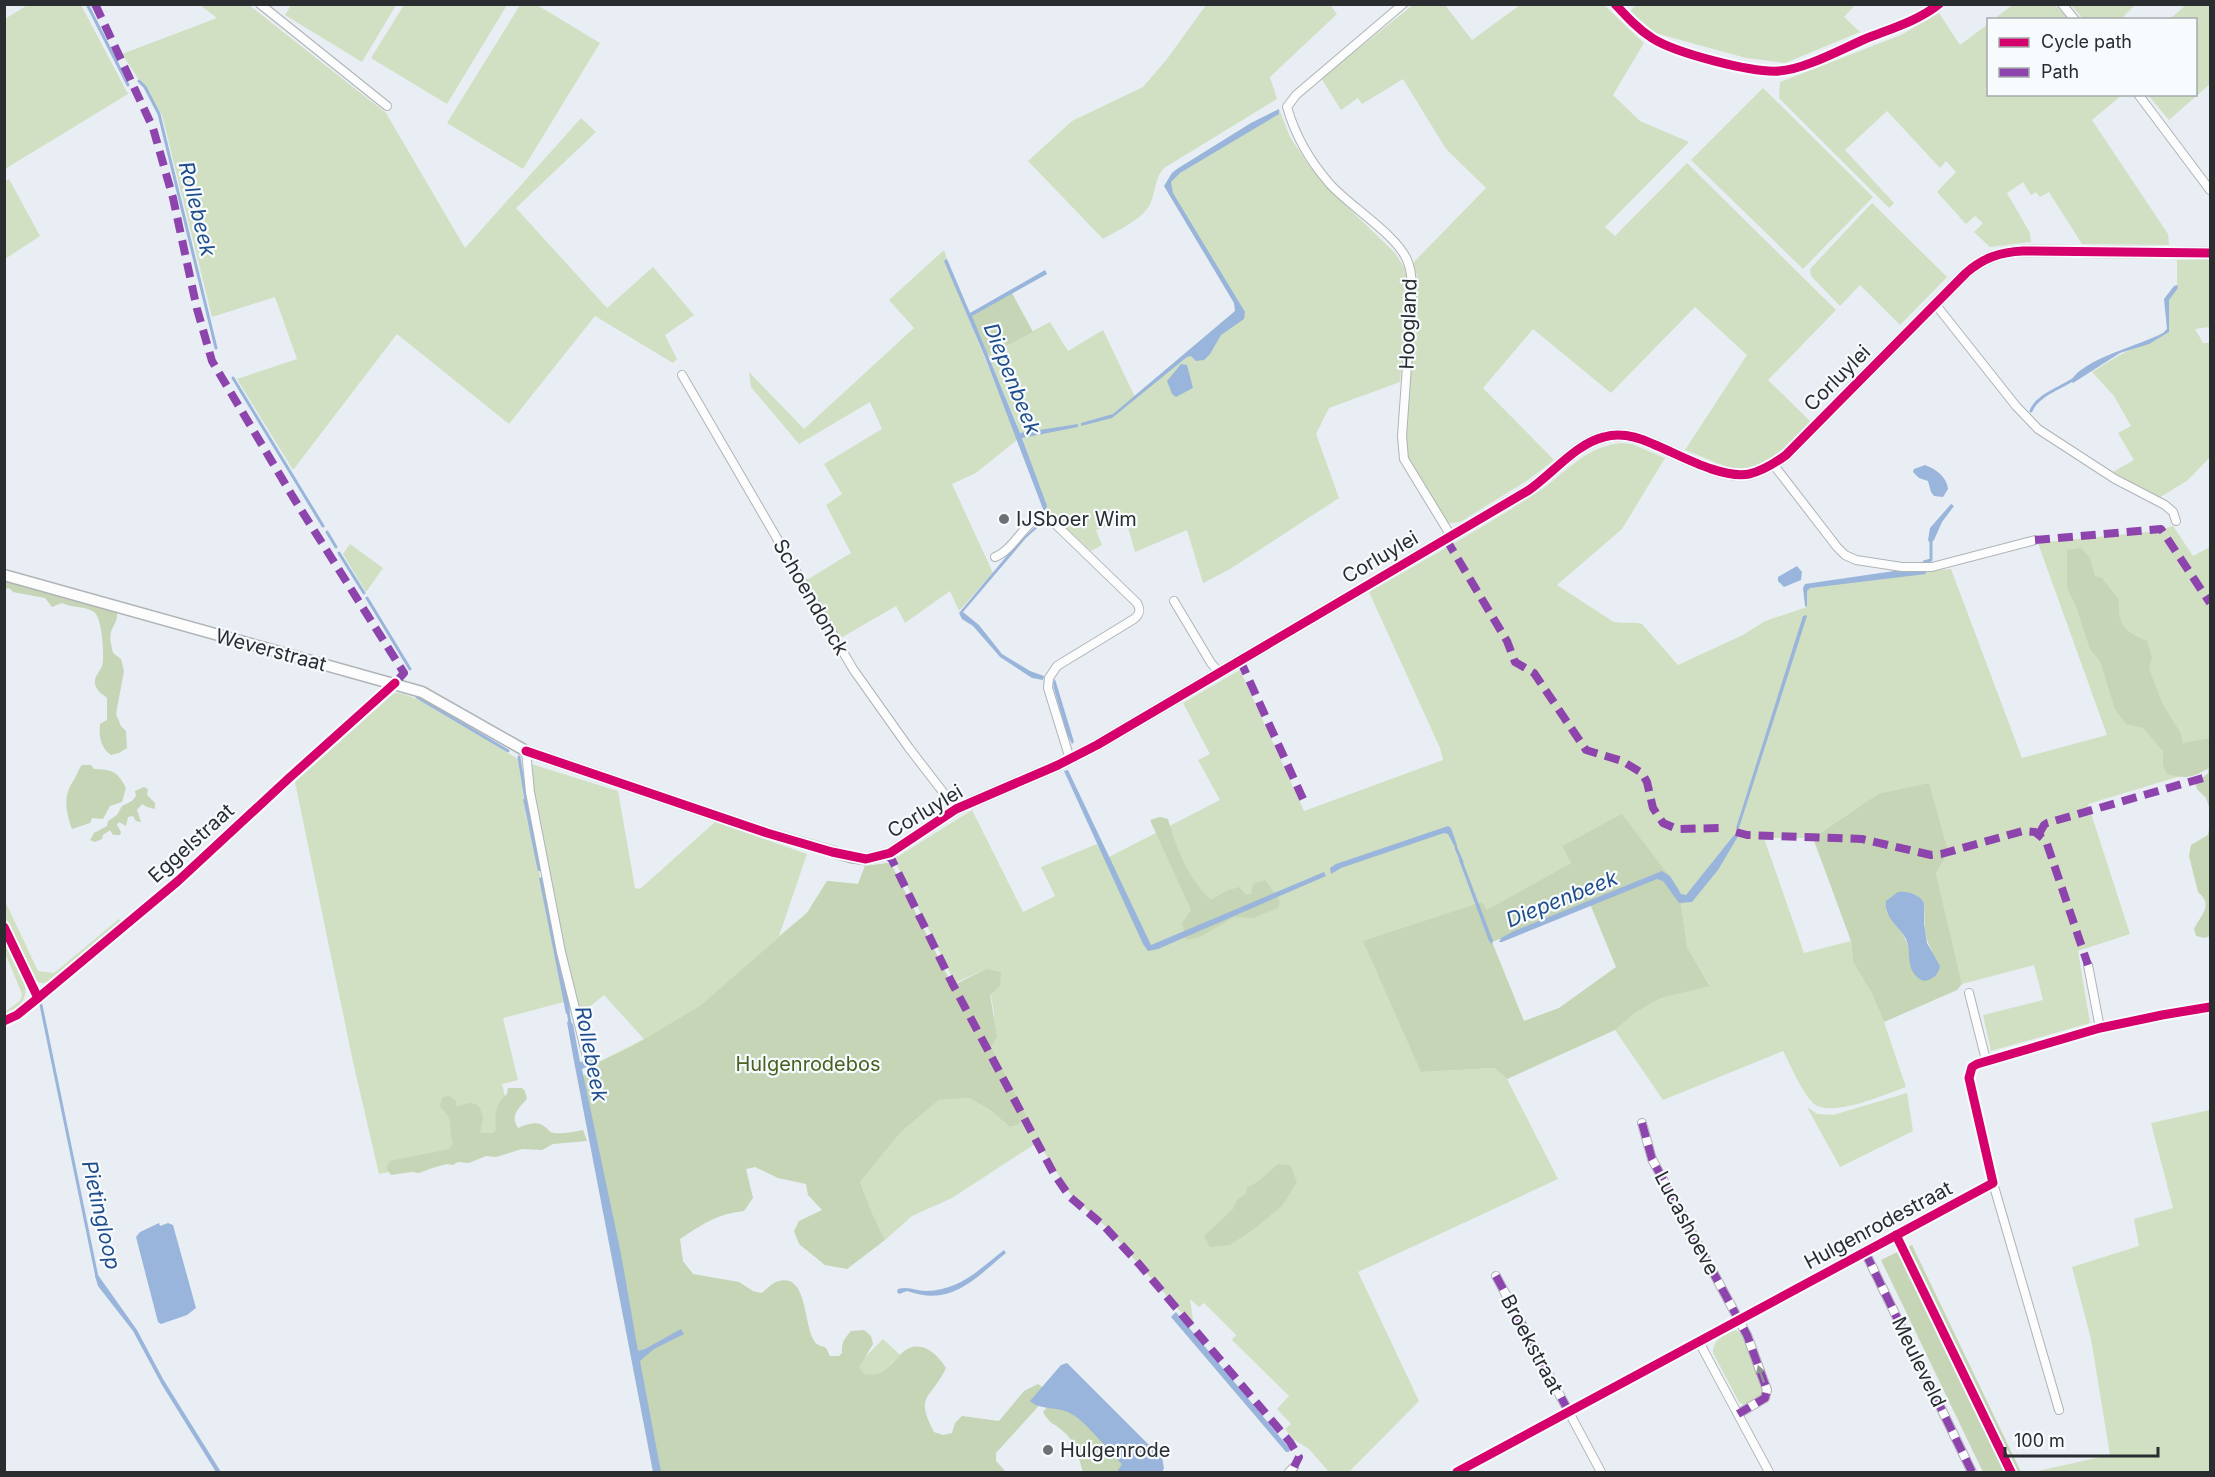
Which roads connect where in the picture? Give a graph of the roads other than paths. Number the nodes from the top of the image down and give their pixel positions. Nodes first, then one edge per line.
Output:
1 (260, 4) edge
2 (1615, 4) edge
3 (1939, 4) edge
4 (2062, 4) edge
5 (1397, 6) edge
6 (2073, 18) edge
7 (2140, 96) edge
8 (387, 106) dead end
9 (2211, 190) edge
10 (2211, 253) edge
11 (1936, 305) junction
12 (682, 375) dead end
13 (1773, 464) junction
14 (2176, 521) dead end
15 (1451, 536) junction
16 (2035, 540) dead end
17 (995, 556) dead end
18 (4, 575) edge
19 (1174, 601) dead end
20 (1219, 672) junction
21 (395, 683) junction
22 (526, 751) junction
23 (1070, 759) junction
24 (956, 809) junction
25 (4, 927) edge
26 (2088, 965) dead end
27 (1969, 993) dead end
28 (38, 998) junction
29 (2211, 1007) edge
30 (4, 1021) edge
31 (2100, 1028) junction
32 (586, 1053) dead end
33 (1986, 1060) junction
34 (1642, 1123) dead end
35 (1993, 1184) junction
36 (1865, 1252) junction
37 (1496, 1276) dead end
38 (1739, 1320) junction
39 (1699, 1342) junction
40 (2059, 1410) dead end
41 (1569, 1412) junction
42 (1738, 1414) junction
43 (1457, 1473) edge
44 (1601, 1473) edge
45 (1769, 1473) edge
46 (1972, 1473) edge

1 - 8 street
2 - 3 street
4 - 6 street
5 - 15 street, Hoogland
7 - 9 street
10 - 11 street, Corluylei
11 - 13 street, Corluylei
11 - 14 street
12 - 24 street, Schoendonck
13 - 15 street, Corluylei
13 - 16 street
15 - 20 street, Corluylei
17 - 23 street
18 - 21 street, Weverstraat
19 - 20 street
20 - 23 street, Corluylei
21 - 22 street, Weverstraat
21 - 28 street, Eggelstraat
22 - 24 street, Corluylei
22 - 32 street
23 - 24 street, Corluylei
25 - 28 street
26 - 31 street
27 - 33 street
28 - 30 street, Eggelstraat
29 - 31 street
31 - 33 street
33 - 35 street
34 - 38 street, Lucashoeve
35 - 36 street, Hulgenrodestraat
35 - 40 street
36 - 38 street, Hulgenrodestraat
36 - 46 street, Meuleveld
37 - 41 street, Broekstraat
38 - 39 street, Hulgenrodestraat
42 -> 38 street, Lucashoeve
39 - 41 street, Hulgenrodestraat
39 - 42 street
41 - 43 street, Hulgenrodestraat
41 - 44 street, Broekstraat
42 - 45 street

